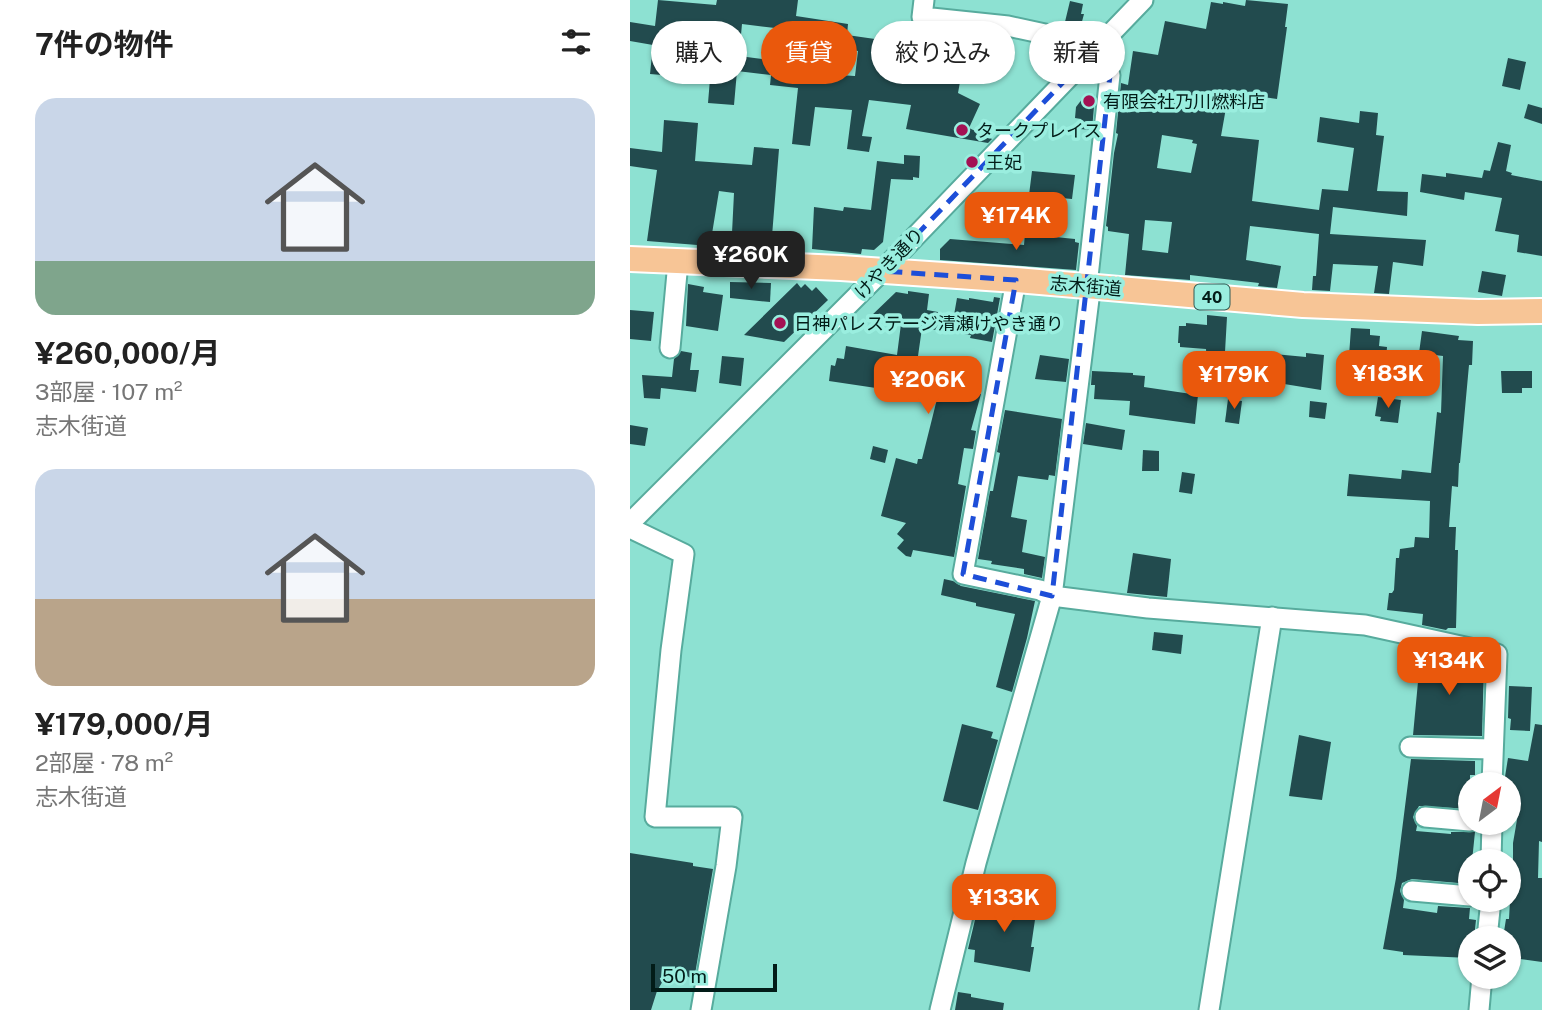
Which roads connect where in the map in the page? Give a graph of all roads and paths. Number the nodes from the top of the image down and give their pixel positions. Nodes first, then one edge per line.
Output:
1 (924, 0) edge
2 (1143, 0) edge
3 (1125, 9) edge
4 (1029, 30) edge
5 (1061, 84) edge
6 (1109, 84) edge
7 (630, 259) edge
8 (678, 262) junction
9 (882, 271) junction
10 (1016, 280) junction
11 (1087, 286) junction
12 (1542, 311) edge
13 (670, 348) dead end
14 (630, 523) edge
15 (630, 528) edge
16 (1052, 596) junction
17 (1272, 617) junction
18 (1410, 747) dead end
19 (1492, 749) junction
20 (1492, 772) edge
21 (1425, 817) dead end
22 (1458, 820) edge
23 (1412, 891) dead end
24 (1458, 895) edge
25 (1481, 989) edge
26 (701, 1010) edge
27 (940, 1010) edge
28 (1209, 1010) edge
29 (1479, 1010) edge

1 - 4 street
2 - 3 street, けやき通り
5 - 9 street, けやき通り
6 - 11 street
7 - 8 main road, 志木街道 / 40
8 - 9 main road, 志木街道 / 40
8 - 13 street
9 - 10 main road, 志木街道 / 40
9 - 14 street, けやき通り
10 - 11 main road, 志木街道 / 40
10 - 16 street
11 - 12 main road, 志木街道 / 40
11 - 16 street
15 - 26 street
16 - 17 street
16 - 27 street
17 - 19 street
17 - 28 street
18 - 19 street
19 - 20 street
21 - 22 street
23 - 24 street
25 - 29 street

